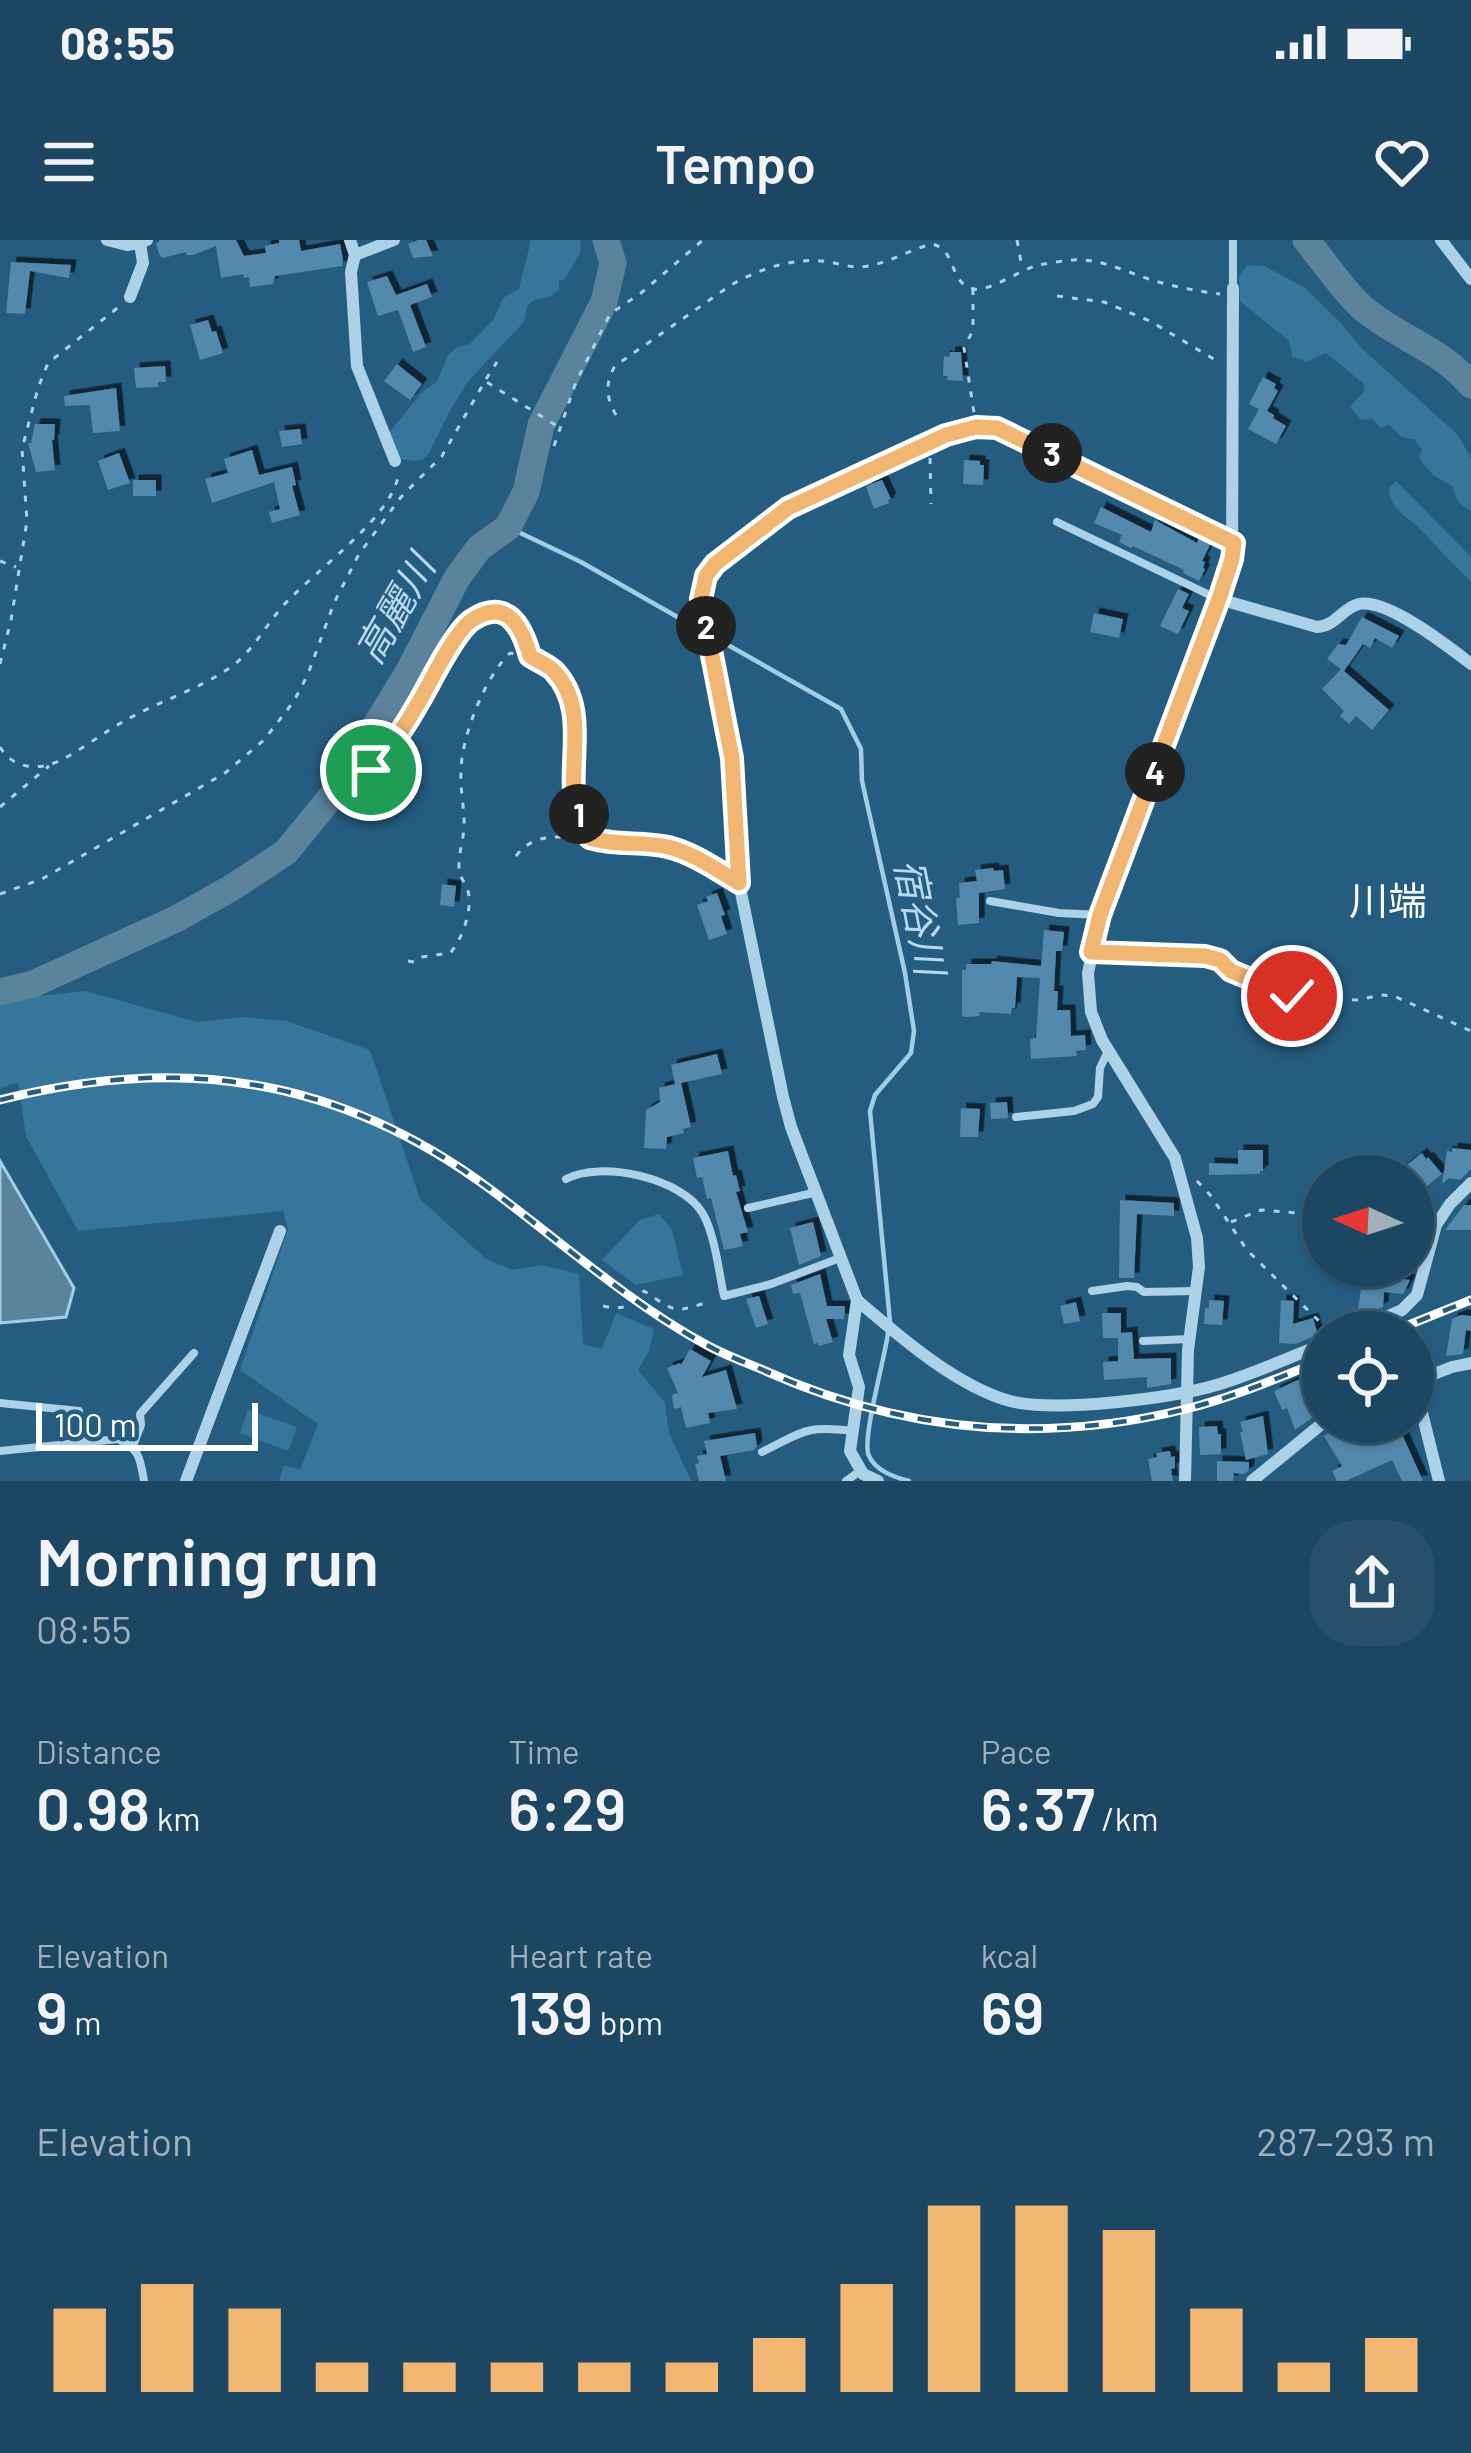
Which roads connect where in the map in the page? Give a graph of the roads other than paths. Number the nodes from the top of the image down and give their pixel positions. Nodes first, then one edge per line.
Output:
1 (107, 240) edge
2 (350, 240) edge
3 (394, 240) edge
4 (1233, 240) edge
5 (1441, 240) edge
6 (144, 242) edge
7 (355, 255) junction
8 (1471, 279) edge
9 (1233, 292) joint
10 (130, 297) road end
11 (395, 460) road end
12 (1057, 522) dead end
13 (1234, 543) junction
14 (1219, 599) junction
15 (1471, 664) edge
16 (990, 901) dead end
17 (1100, 915) junction
18 (1108, 1052) junction
19 (1016, 1117) dead end
20 (566, 1179) dead end
21 (1471, 1183) edge
22 (818, 1192) junction
23 (748, 1208) dead end
24 (280, 1231) dead end
25 (842, 1258) junction
26 (1092, 1291) dead end
27 (1196, 1291) junction
28 (857, 1300) junction
29 (1400, 1311) edge
30 (1189, 1339) junction
31 (1142, 1341) dead end
32 (1302, 1352) edge
33 (194, 1353) dead end
34 (1471, 1363) edge
35 (1434, 1375) edge
36 (1187, 1391) junction
37 (0, 1402) edge
38 (853, 1432) junction
39 (1302, 1440) edge
40 (82, 1442) junction
41 (1429, 1443) edge
42 (133, 1446) junction
43 (0, 1450) edge
44 (763, 1452) dead end
45 (861, 1470) junction
46 (144, 1481) edge
47 (186, 1481) edge
48 (846, 1481) edge
49 (878, 1481) edge
50 (1185, 1481) edge
51 (1252, 1481) edge
52 (1439, 1481) edge

1 - 6 street
2 - 7 street
3 - 7 street
4 - 9 lane
5 - 8 street
6 - 10 street
7 - 11 street
9 - 13 street
12 - 14 lane
13 - 14 street
13 - 22 street
14 - 15 street
14 - 17 street
16 - 17 lane
17 - 18 street
18 - 19 lane
18 - 27 street
20 - 25 lane
21 - 29 street
22 - 23 lane
22 - 25 street
24 - 47 street
25 - 28 street
26 - 27 lane
27 - 30 street
28 - 36 street
28 - 38 street
30 - 31 lane
30 - 36 street
32 - 36 street
33 - 42 lane
34 - 35 street
36 - 50 street
37 - 40 lane
38 - 44 lane
38 - 45 street
39 - 51 street
40 - 42 lane
40 - 43 lane
41 - 52 street
42 - 46 lane
45 - 48 lane
45 - 49 street

